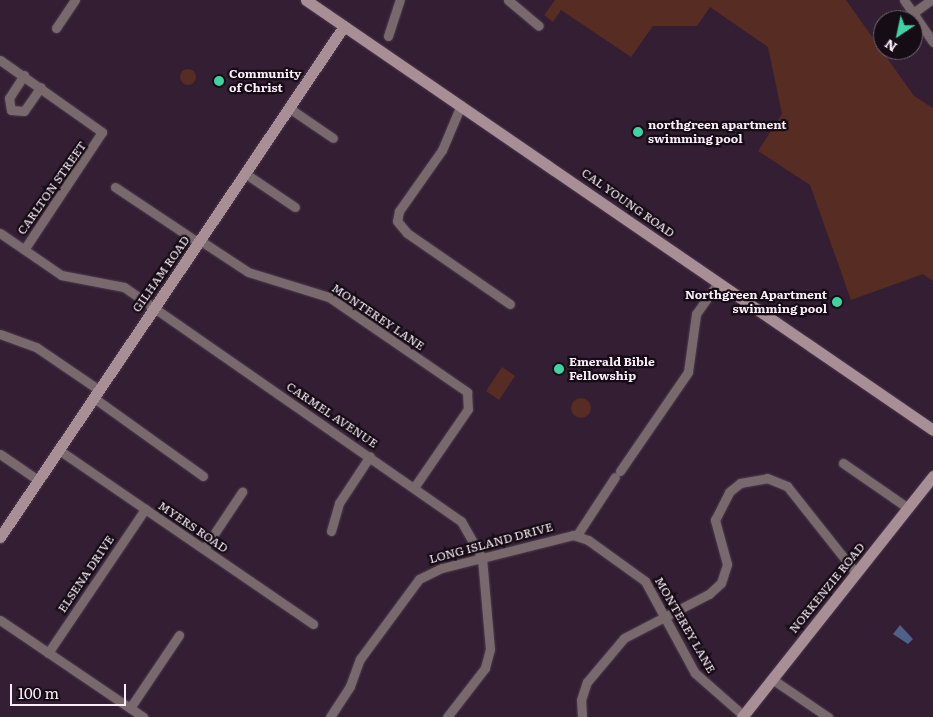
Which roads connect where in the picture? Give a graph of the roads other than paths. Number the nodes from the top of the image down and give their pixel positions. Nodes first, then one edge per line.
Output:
1 (75, 0) edge
2 (306, 0) edge
3 (400, 0) edge
4 (508, 0) edge
5 (931, 0) edge
6 (917, 10) edge
7 (344, 26) junction
8 (539, 26) dead end
9 (56, 28) dead end
10 (923, 28) edge
11 (388, 36) dead end
12 (933, 42) edge
13 (0, 60) edge
14 (24, 76) junction
15 (41, 87) junction
16 (461, 105) junction
17 (289, 108) junction
18 (333, 138) dead end
19 (246, 174) junction
20 (115, 187) dead end
21 (295, 207) dead end
22 (0, 233) edge
23 (200, 242) junction
24 (24, 250) junction
25 (718, 282) junction
26 (510, 304) dead end
27 (154, 309) junction
28 (0, 334) edge
29 (96, 394) junction
30 (933, 430) edge
31 (59, 450) junction
32 (0, 454) edge
33 (370, 456) junction
34 (843, 464) dead end
35 (203, 476) dead end
36 (933, 476) edge
37 (38, 480) junction
38 (415, 486) junction
39 (242, 492) dead end
40 (908, 508) junction
41 (145, 509) junction
42 (331, 531) dead end
43 (576, 535) junction
44 (0, 537) edge
45 (204, 549) junction
46 (482, 558) junction
47 (856, 573) junction
48 (665, 614) junction
49 (0, 620) edge
50 (313, 624) dead end
51 (179, 635) dead end
52 (48, 653) junction
53 (772, 679) junction
54 (130, 708) junction
55 (815, 708) junction
56 (743, 716) edge
57 (143, 717) edge
58 (330, 717) edge
59 (447, 717) edge
60 (582, 717) edge
61 (808, 717) edge
62 (828, 717) edge

1 - 9 street
2 - 7 street, CAL YOUNG ROAD
3 - 11 street
4 - 8 street
5 - 6 street
7 - 16 street, CAL YOUNG ROAD
7 - 17 street, GILHAM ROAD
10 - 12 street
13 - 14 street
14 - 15 street
14 - 15 street
15 - 24 street, CARLTON STREET
16 - 25 street, CAL YOUNG ROAD
16 - 26 street
17 - 18 street
17 - 19 street, GILHAM ROAD
19 - 21 street
19 - 23 street, GILHAM ROAD
20 - 23 street
22 - 24 street, CARMEL AVENUE
23 - 27 street, GILHAM ROAD
23 - 38 street, MONTEREY LANE
24 - 27 street, CARMEL AVENUE
25 - 30 street, CAL YOUNG ROAD
25 - 43 street
27 - 29 street, GILHAM ROAD
27 - 33 street, CARMEL AVENUE
28 - 29 street
29 - 31 street, GILHAM ROAD
29 - 35 street
31 - 37 street, GILHAM ROAD
31 - 41 street, MYERS ROAD
32 - 37 street
33 - 38 street, CARMEL AVENUE
33 - 42 street
34 - 40 street
36 - 40 street, NORKENZIE ROAD
37 - 44 street, GILHAM ROAD
38 - 46 street, CARMEL AVENUE
39 - 45 street
40 - 47 street, NORKENZIE ROAD
41 - 45 street, MYERS ROAD
41 - 52 street, ELSENA DRIVE
43 - 46 street, LONG ISLAND DRIVE
43 - 48 street, MONTEREY LANE
45 - 50 street, MYERS ROAD
46 - 58 street, LONG ISLAND DRIVE
46 - 59 street, CARMEL AVENUE
47 - 48 street
47 - 53 street, NORKENZIE ROAD
48 - 56 street, MONTEREY LANE
48 - 60 street
49 - 52 street
51 - 54 street
52 - 54 street
53 - 55 street
53 - 56 street, NORKENZIE ROAD
54 - 57 street
55 - 61 street
55 - 62 street

